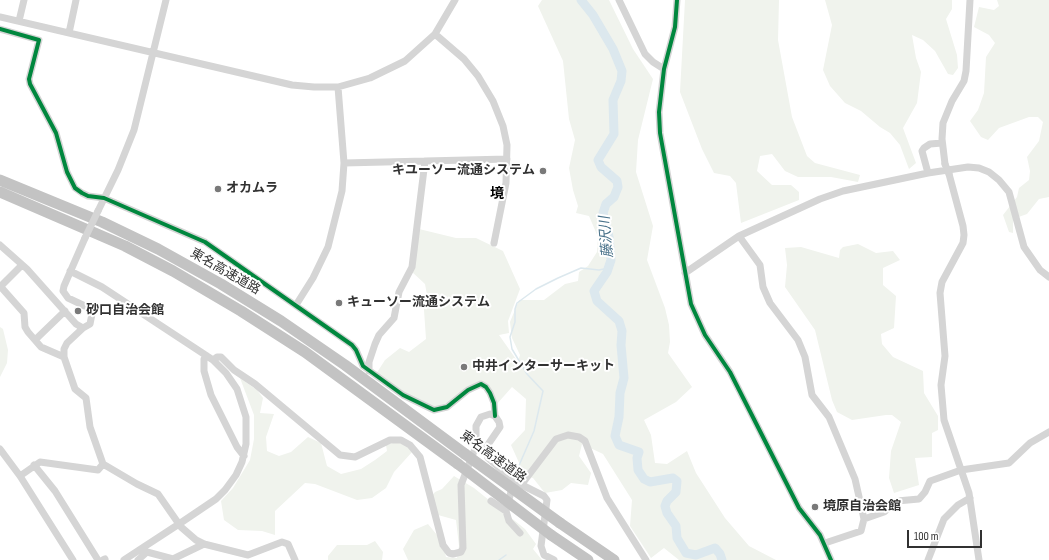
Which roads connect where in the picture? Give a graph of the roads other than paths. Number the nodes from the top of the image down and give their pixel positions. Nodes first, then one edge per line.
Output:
1 (24, 0) edge
2 (76, 0) edge
3 (166, 0) edge
4 (455, 0) edge
5 (619, 0) edge
6 (677, 0) edge
7 (970, 0) edge
8 (0, 17) edge
9 (19, 21) junction
10 (0, 29) edge
11 (69, 33) junction
12 (435, 34) junction
13 (153, 52) junction
14 (664, 69) junction
15 (338, 87) junction
16 (942, 143) junction
17 (507, 159) junction
18 (425, 161) junction
19 (344, 163) junction
20 (928, 173) junction
21 (0, 180) edge
22 (0, 192) edge
23 (104, 198) junction
24 (739, 236) junction
25 (494, 243) dead end
26 (0, 245) edge
27 (22, 265) junction
28 (70, 271) junction
29 (685, 273) junction
30 (1049, 277) edge
31 (0, 287) edge
32 (296, 305) junction
33 (65, 311) junction
34 (83, 328) junction
35 (35, 340) junction
36 (206, 356) junction
37 (64, 357) junction
38 (213, 360) junction
39 (369, 371) junction
40 (495, 416) junction
41 (1049, 432) edge
42 (0, 449) edge
43 (244, 456) junction
44 (468, 456) junction
45 (103, 464) junction
46 (34, 465) junction
47 (961, 470) junction
48 (20, 476) junction
49 (514, 481) junction
50 (522, 484) junction
51 (970, 498) junction
52 (491, 501) dead end
53 (506, 511) junction
54 (864, 519) junction
55 (179, 524) junction
56 (520, 533) dead end
57 (825, 543) junction
58 (204, 544) junction
59 (146, 550) junction
60 (73, 560) edge
61 (102, 560) edge
62 (124, 560) edge
63 (138, 560) edge
64 (295, 560) edge
65 (554, 560) edge
66 (588, 560) edge
67 (614, 560) edge
68 (646, 560) edge
69 (831, 560) edge
70 (928, 560) edge
71 (979, 560) edge

1 - 9 street
2 - 11 street
3 - 13 street
4 - 12 street
5 - 14 street
6 - 14 street
7 - 16 street
8 - 9 street
9 - 11 street
10 - 23 street
11 - 13 street
12 - 15 street
12 - 17 street
13 - 15 street
13 - 23 street
14 - 29 street
15 - 19 street
16 - 20 street
16 - 47 street, bridge
17 - 18 street
17 - 25 street
18 - 19 street
18 - 39 street
19 - 32 street
20 - 24 street
20 - 30 street
21 - 44 highway, 東名高速道路
22 - 66 highway, 東名高速道路, bridge
23 - 28 street, bridge
23 - 32 street
24 - 29 street
24 - 54 street
26 - 27 street
27 - 31 street
27 - 33 street
28 - 34 street
28 - 36 street
29 - 57 street
31 - 35 street
32 - 39 street
33 - 34 street
33 - 35 street
34 - 37 street
35 - 37 street
36 - 38 street
36 - 43 street
37 - 45 street
38 - 43 street
38 - 44 street
39 - 40 street
40 - 44 street
40 - 49 street
41 - 47 street
42 - 48 street
43 - 55 street
44 - 67 highway, 東名高速道路, bridge
45 - 46 street
45 - 55 street
46 - 48 street
46 - 61 street
47 - 51 street
47 - 54 street
48 - 60 street
49 - 50 street
49 - 53 street
50 - 65 street
50 - 68 street
51 - 70 street
51 - 71 street
52 - 53 street
53 - 56 street
54 - 57 street
55 - 58 street
55 - 59 street
57 - 69 street
58 - 59 street
58 - 64 street
59 - 62 street
59 - 63 street

